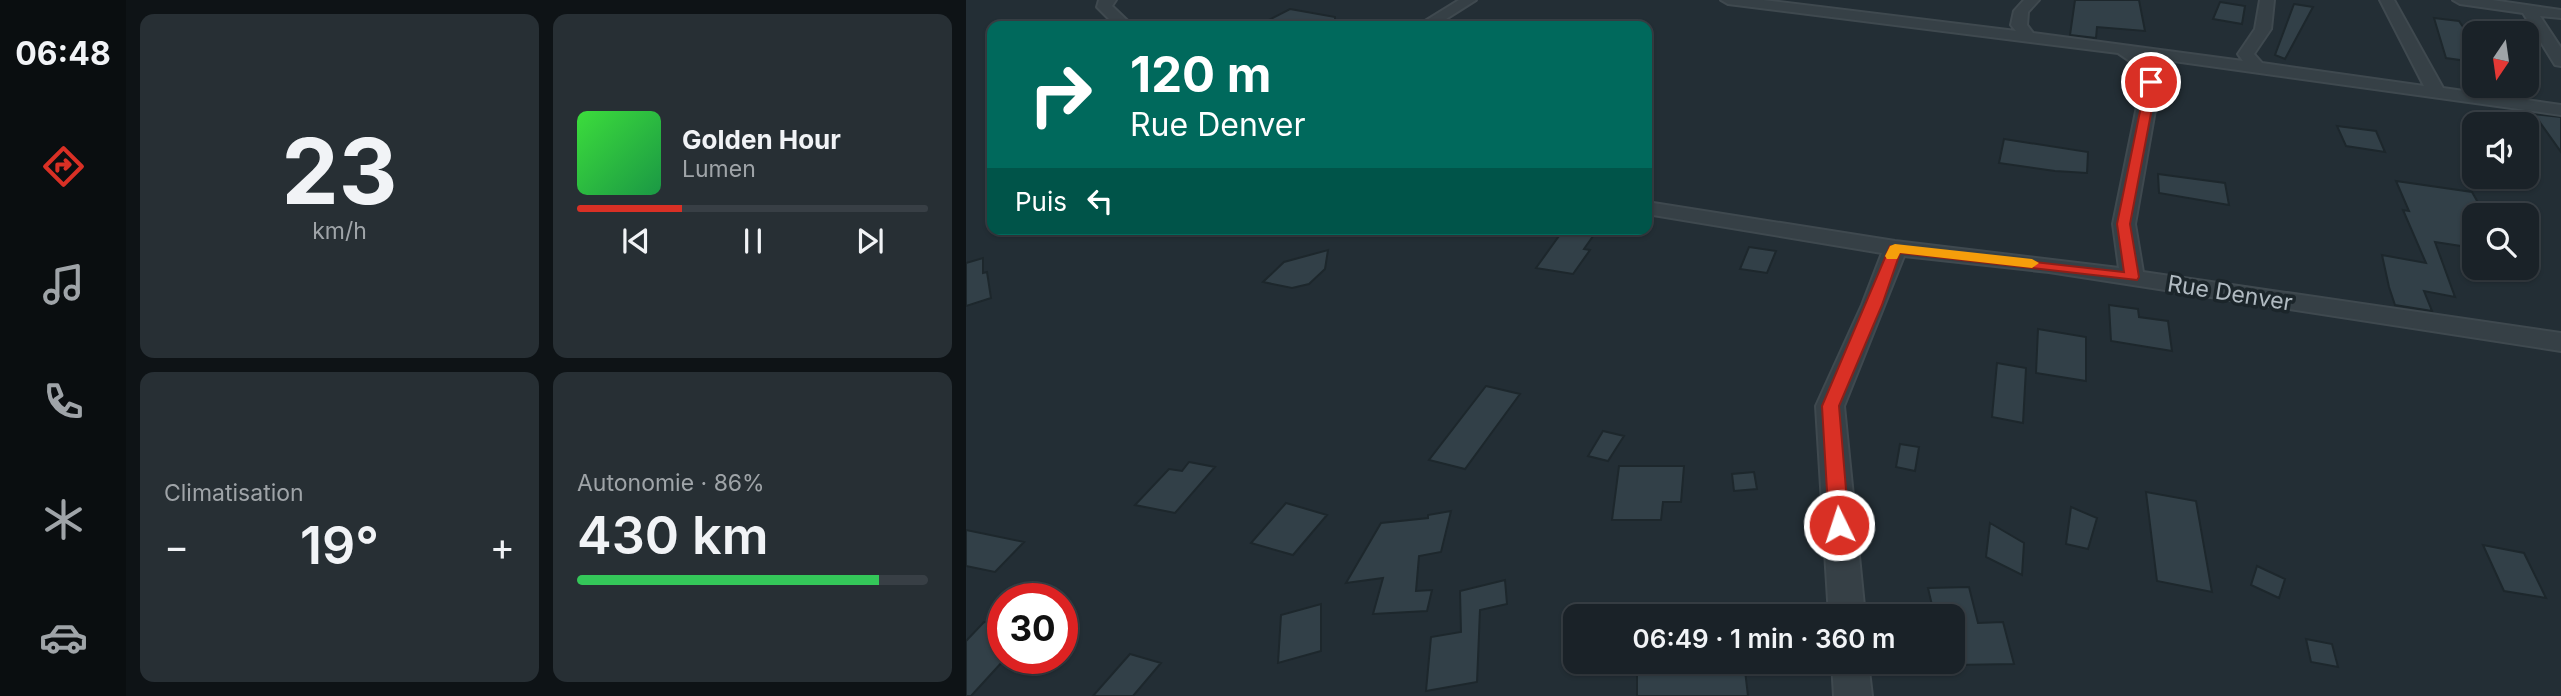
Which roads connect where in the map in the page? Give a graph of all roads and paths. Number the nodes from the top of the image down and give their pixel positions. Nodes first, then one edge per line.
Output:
1 (1109, 0) edge
2 (1469, 0) edge
3 (1728, 0) edge
4 (2032, 0) edge
5 (2267, 0) edge
6 (2387, 0) edge
7 (2460, 0) edge
8 (1803, 4) edge
9 (2528, 9) junction
10 (2561, 14) edge
11 (1119, 21) edge
12 (1433, 21) edge
13 (2029, 38) junction
14 (2122, 49) junction
15 (2561, 61) edge
16 (2257, 68) junction
17 (2437, 93) junction
18 (2561, 110) edge
19 (1652, 209) edge
20 (1895, 248) junction
21 (2132, 277) junction
22 (2561, 342) edge
23 (1846, 604) edge
24 (1851, 674) edge
25 (1853, 696) edge

1 - 11 street
2 - 12 street
3 - 8 street
4 - 13 street
5 - 16 street
6 - 17 street
7 - 9 street
8 - 13 street
9 - 10 street
9 - 15 street
13 - 14 street
14 - 16 street
14 - 21 street
16 - 17 street
17 - 18 street
19 - 20 street, Rue Denver
20 - 21 street, Rue Denver
20 - 23 street
21 - 22 street, Rue Denver
24 - 25 street

